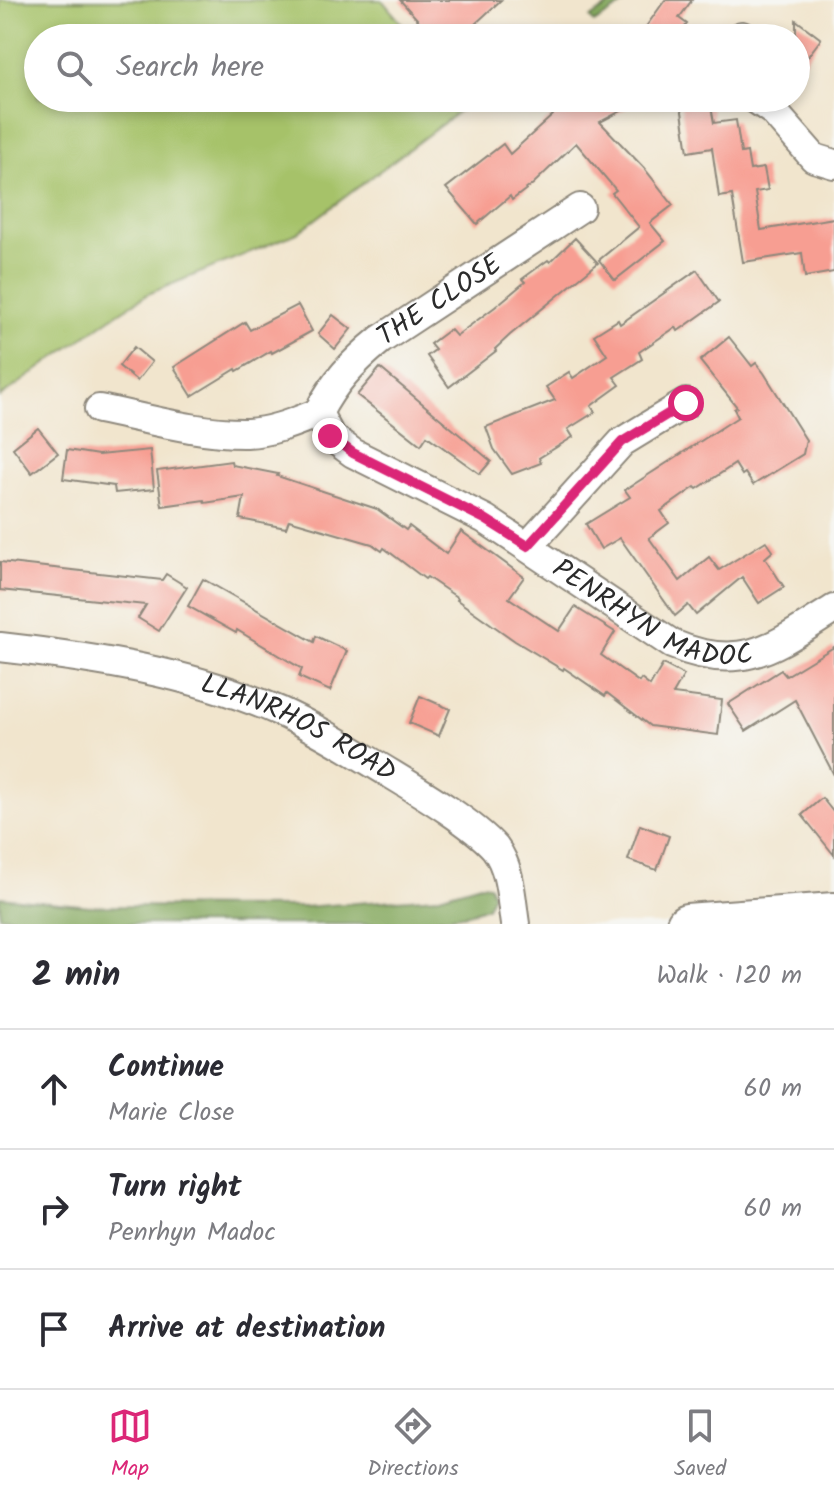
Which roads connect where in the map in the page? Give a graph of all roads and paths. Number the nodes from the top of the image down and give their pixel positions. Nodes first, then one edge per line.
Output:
1 (774, 112) edge
2 (834, 164) edge
3 (580, 208) dead end
4 (686, 403) dead end
5 (99, 409) dead end
6 (318, 413) junction
7 (528, 546) junction
8 (834, 609) edge
9 (0, 647) edge
10 (834, 913) edge
11 (515, 924) edge
12 (687, 924) edge

1 - 2 street
3 - 6 street, THE CLOSE
4 - 7 street
5 - 6 street
6 - 7 street, PENRHYN MADOC
7 - 8 street, PENRHYN MADOC
9 - 11 street, LLANRHOS ROAD
10 - 12 street

